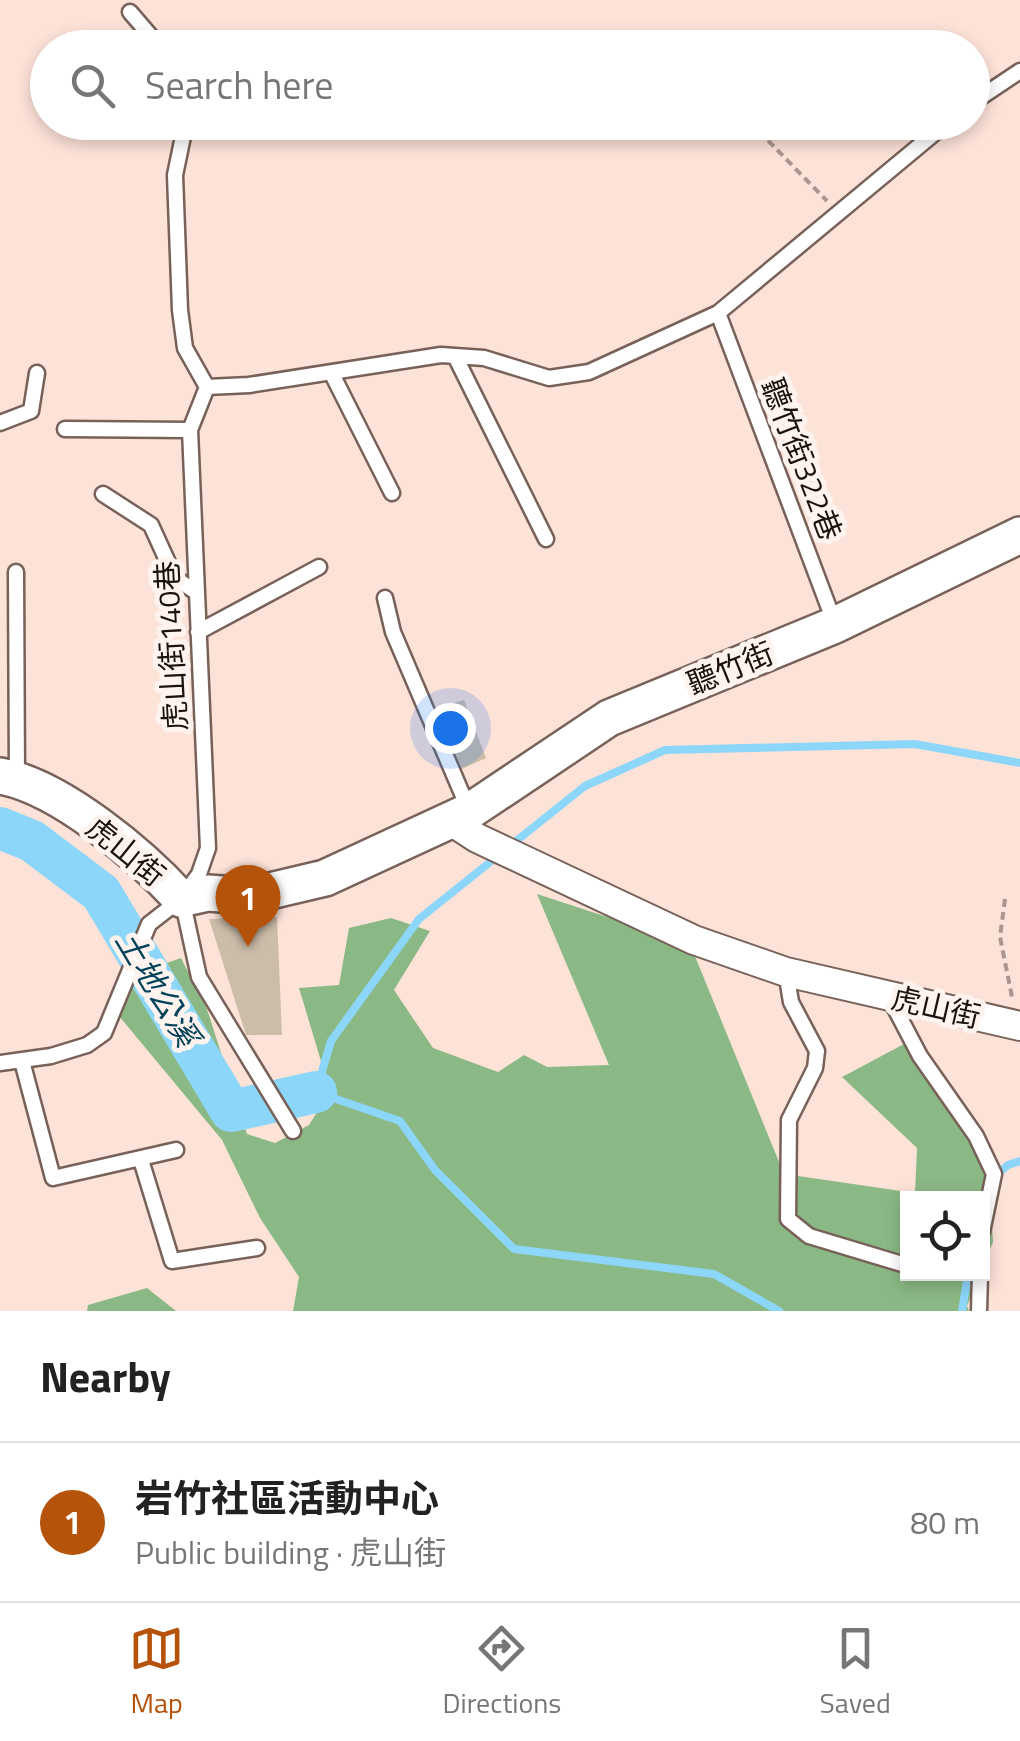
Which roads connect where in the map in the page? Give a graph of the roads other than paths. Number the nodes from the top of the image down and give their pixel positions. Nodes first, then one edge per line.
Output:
1 (130, 12) dead end
2 (145, 30) edge
3 (1020, 71) edge
4 (990, 91) edge
5 (182, 140) edge
6 (927, 140) edge
7 (718, 314) junction
8 (455, 356) junction
9 (37, 373) dead end
10 (332, 374) junction
11 (207, 387) junction
12 (0, 423) edge
13 (64, 429) dead end
14 (190, 430) junction
15 (392, 493) dead end
16 (102, 494) dead end
17 (1020, 535) edge
18 (546, 539) dead end
19 (319, 566) dead end
20 (16, 572) dead end
21 (196, 592) junction
22 (385, 598) dead end
23 (835, 625) junction
24 (198, 632) junction
25 (9, 777) edge
26 (466, 823) junction
27 (182, 898) junction
28 (786, 972) junction
29 (888, 997) junction
30 (1019, 1026) edge
31 (22, 1061) junction
32 (0, 1063) edge
33 (293, 1132) dead end
34 (176, 1150) dead end
35 (140, 1160) junction
36 (990, 1193) edge
37 (257, 1248) dead end
38 (900, 1263) edge
39 (980, 1281) edge
40 (979, 1311) edge

1 - 2 lane
3 - 4 lane
5 - 11 lane
6 - 7 lane
7 - 8 lane
7 - 23 lane, 聽竹街322巷
8 - 10 lane
8 - 18 lane
9 - 12 lane
10 - 11 lane
10 - 15 lane
11 - 14 lane, 虎山街140巷
13 - 14 lane
14 - 21 lane, 虎山街140巷
16 - 21 lane
17 - 23 street, 聽竹街
19 - 24 lane
20 - 25 lane
21 - 24 lane, 虎山街140巷
22 - 26 lane
23 - 26 street, 聽竹街
24 - 27 lane, 虎山街140巷
25 - 27 street, 虎山街
26 - 27 street, 虎山街
26 - 28 street, 虎山街
27 - 31 lane
27 - 33 lane
28 - 29 street, 虎山街
28 - 38 lane
29 - 30 street, 虎山街
29 - 36 lane
31 - 32 lane
31 - 35 lane
34 - 35 lane
35 - 37 lane
39 - 40 lane

